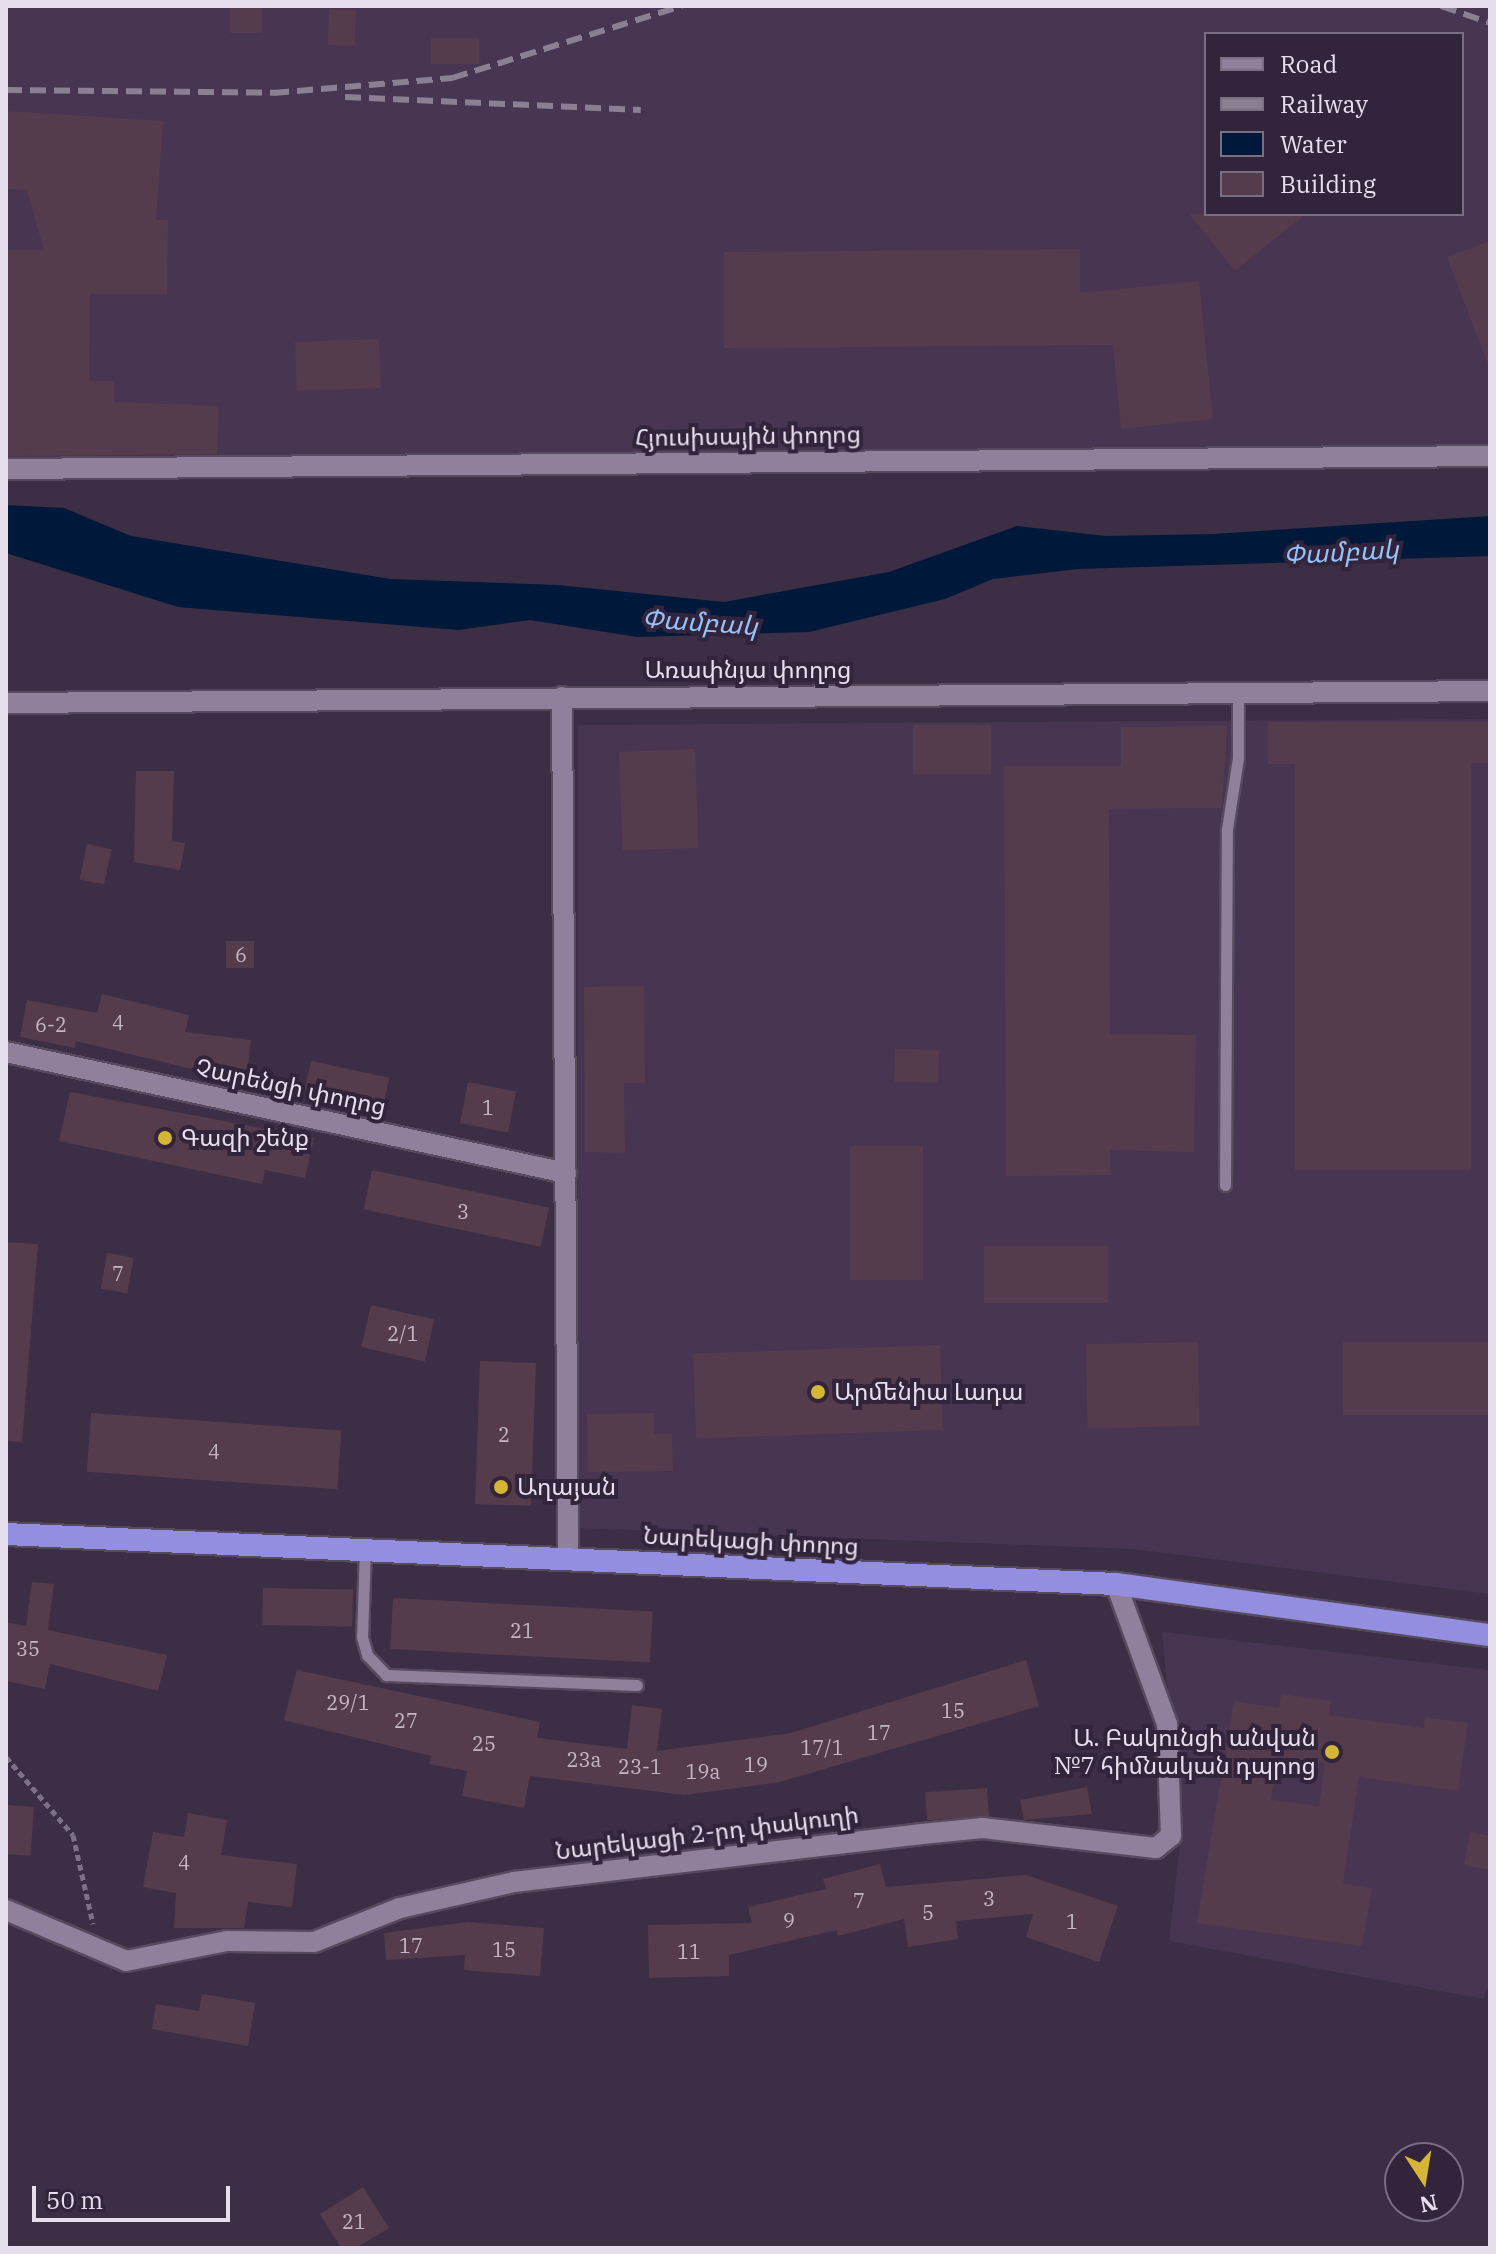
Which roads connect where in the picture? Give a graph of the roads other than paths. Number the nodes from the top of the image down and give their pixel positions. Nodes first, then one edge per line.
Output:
1 (1490, 456) edge
2 (6, 469) edge
3 (1490, 691) edge
4 (1238, 693) junction
5 (562, 697) junction
6 (6, 703) edge
7 (6, 1052) edge
8 (566, 1173) junction
9 (1225, 1185) dead end
10 (6, 1534) edge
11 (365, 1547) junction
12 (568, 1558) junction
13 (1116, 1584) junction
14 (1490, 1635) edge
15 (637, 1685) dead end
16 (6, 1910) edge

1 - 2 street, Հյուսիսային փողոց
3 - 4 street, Առափնյա փողոց
4 - 5 street, Առափնյա փողոց
4 - 9 lane
5 - 6 street, Առափնյա փողոց
5 - 8 street
7 - 8 street, Չարենցի փողոց
8 - 12 street
10 - 11 highway, Նարեկացի փողոց
11 - 12 highway, Նարեկացի փողոց
11 - 15 lane
12 - 13 highway, Նարեկացի փողոց
13 - 14 highway, Նարեկացի փողոց
13 - 16 street, Նարեկացի 2-րդ փակուղի

